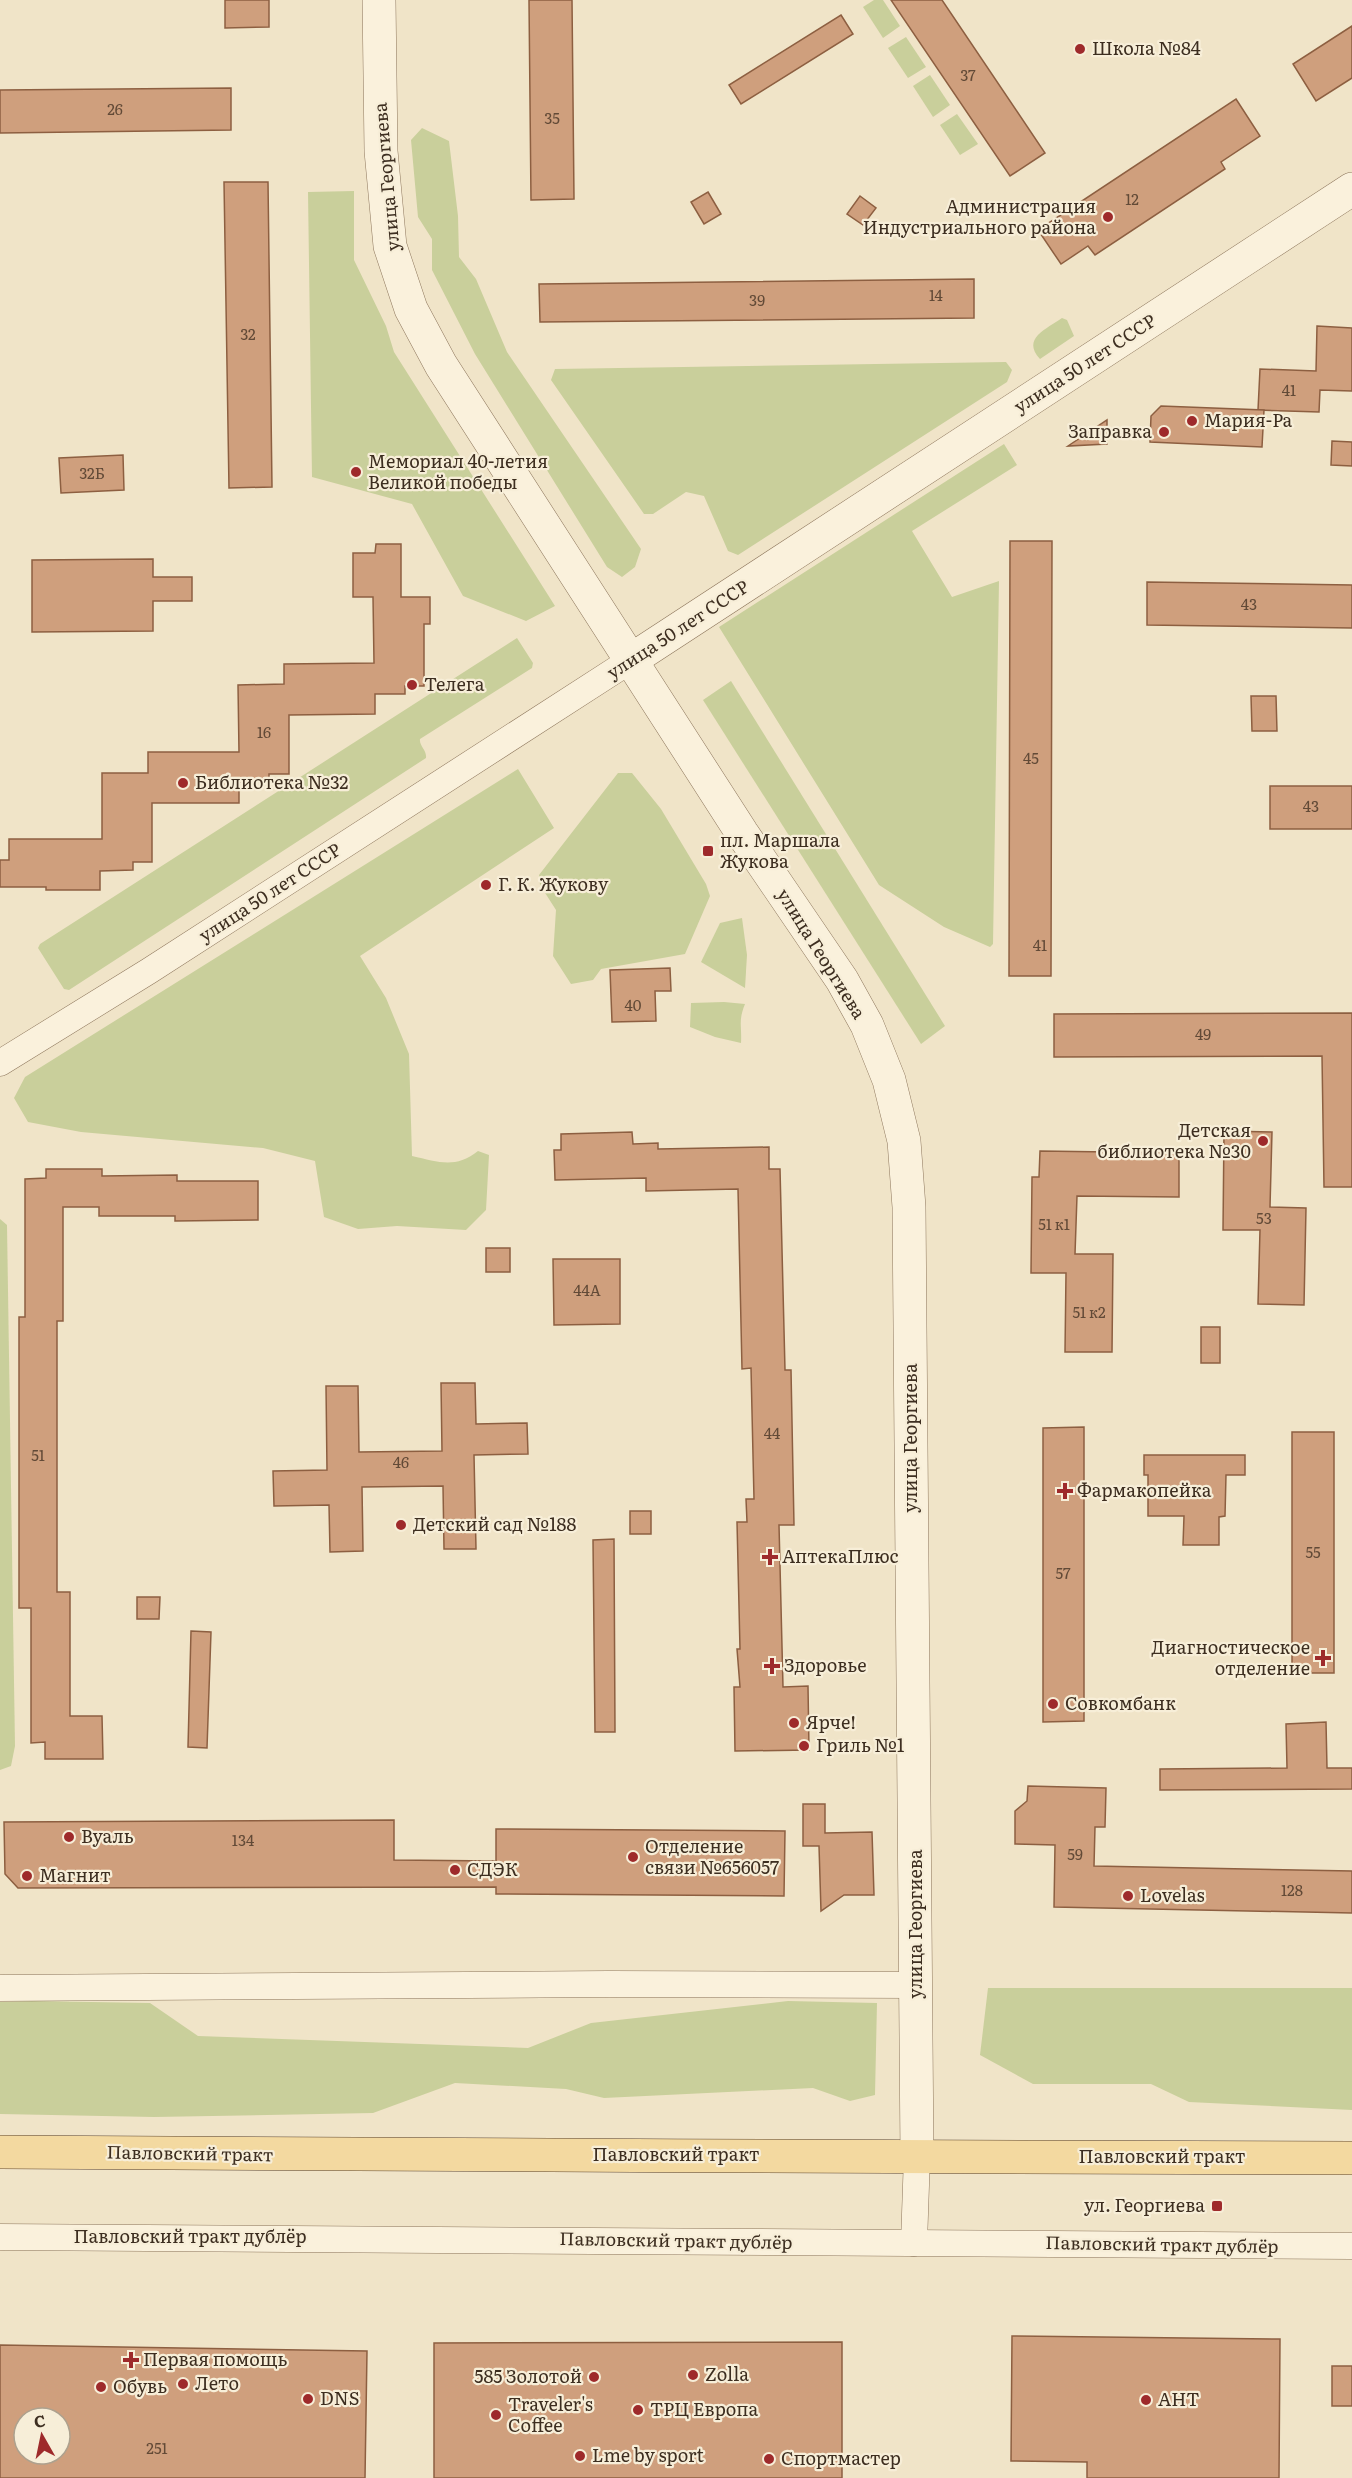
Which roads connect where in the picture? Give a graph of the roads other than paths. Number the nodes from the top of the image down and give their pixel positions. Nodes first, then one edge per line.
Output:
1 (379, 0) edge
2 (1352, 189) edge
3 (631, 660) junction
4 (0, 1063) edge
5 (916, 1984) junction
6 (0, 1988) edge
7 (0, 2152) edge
8 (917, 2156) junction
9 (1352, 2158) edge
10 (0, 2236) edge
11 (914, 2242) junction
12 (1352, 2246) edge

1 - 3 street, улица Георгиева
2 - 3 street, улица 50 лет СССР
3 - 4 street, улица 50 лет СССР
3 - 5 street, улица Георгиева
5 - 6 street
5 - 8 street, улица Георгиева
7 - 8 main road, Павловский тракт
8 - 9 main road, Павловский тракт
8 - 11 street
10 - 11 street, Павловский тракт дублёр
11 - 12 street, Павловский тракт дублёр

